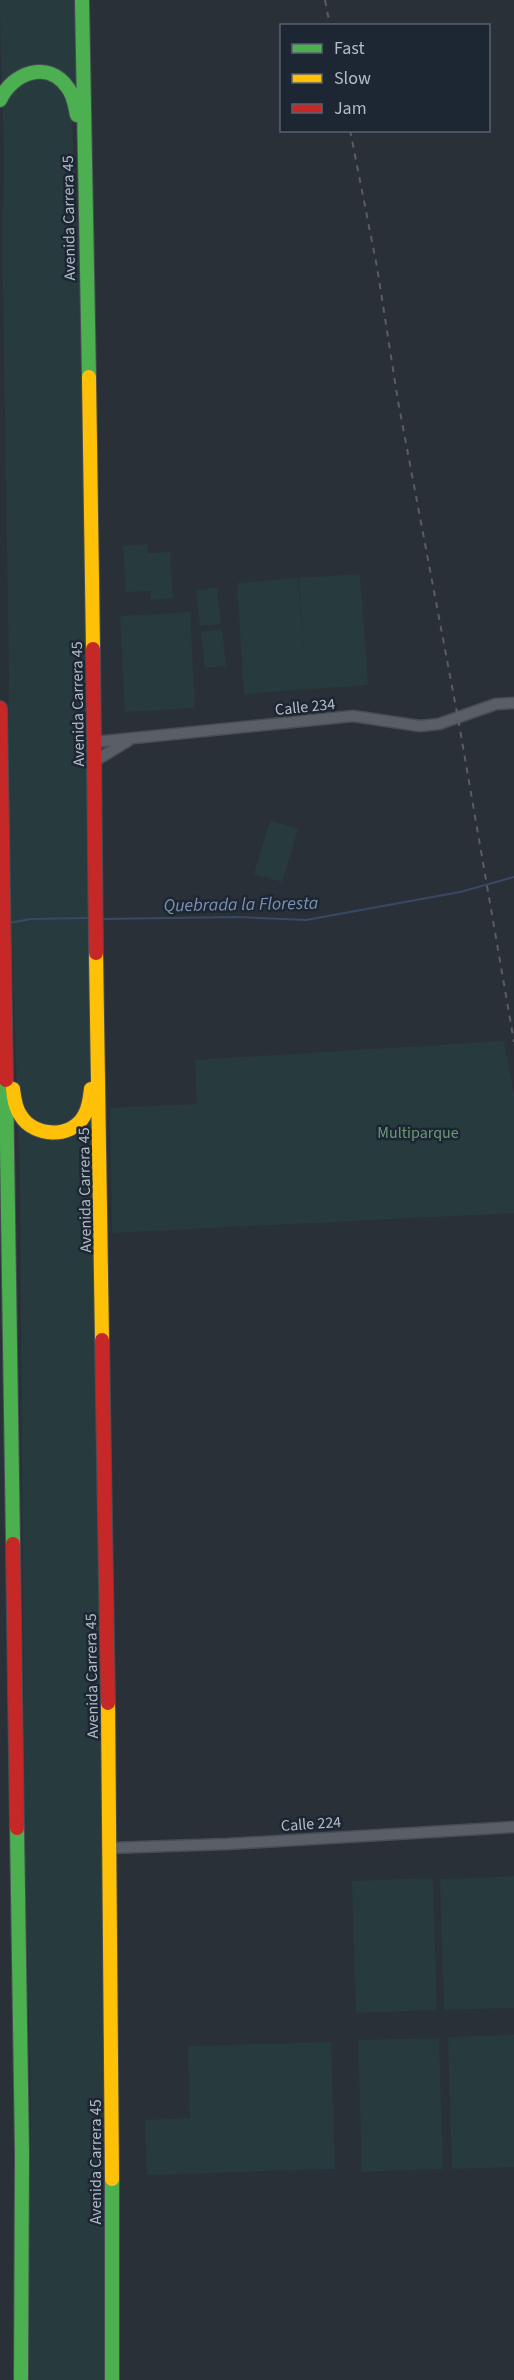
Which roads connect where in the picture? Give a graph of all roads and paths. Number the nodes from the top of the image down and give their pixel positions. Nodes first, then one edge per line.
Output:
1 (82, 0) edge
2 (0, 100) edge
3 (84, 152) junction
4 (514, 702) edge
5 (0, 708) edge
6 (0, 737) edge
7 (130, 740) junction
8 (95, 742) junction
9 (95, 761) junction
10 (5, 1021) junction
11 (97, 1028) junction
12 (514, 1827) edge
13 (110, 1848) junction
14 (21, 2380) edge
15 (112, 2380) edge

1 - 3 highway, Avenida Carrera 45
2 - 3 highway
3 - 8 highway, Avenida Carrera 45
4 - 7 street, Calle 234
5 - 6 highway
6 - 10 highway
7 - 8 street, Calle 234
7 - 9 street
8 - 9 highway, Avenida Carrera 45
9 - 11 highway, Avenida Carrera 45
10 - 11 highway
10 - 14 highway
11 - 13 highway, Avenida Carrera 45
12 - 13 street, Calle 224
13 - 15 highway, Avenida Carrera 45

